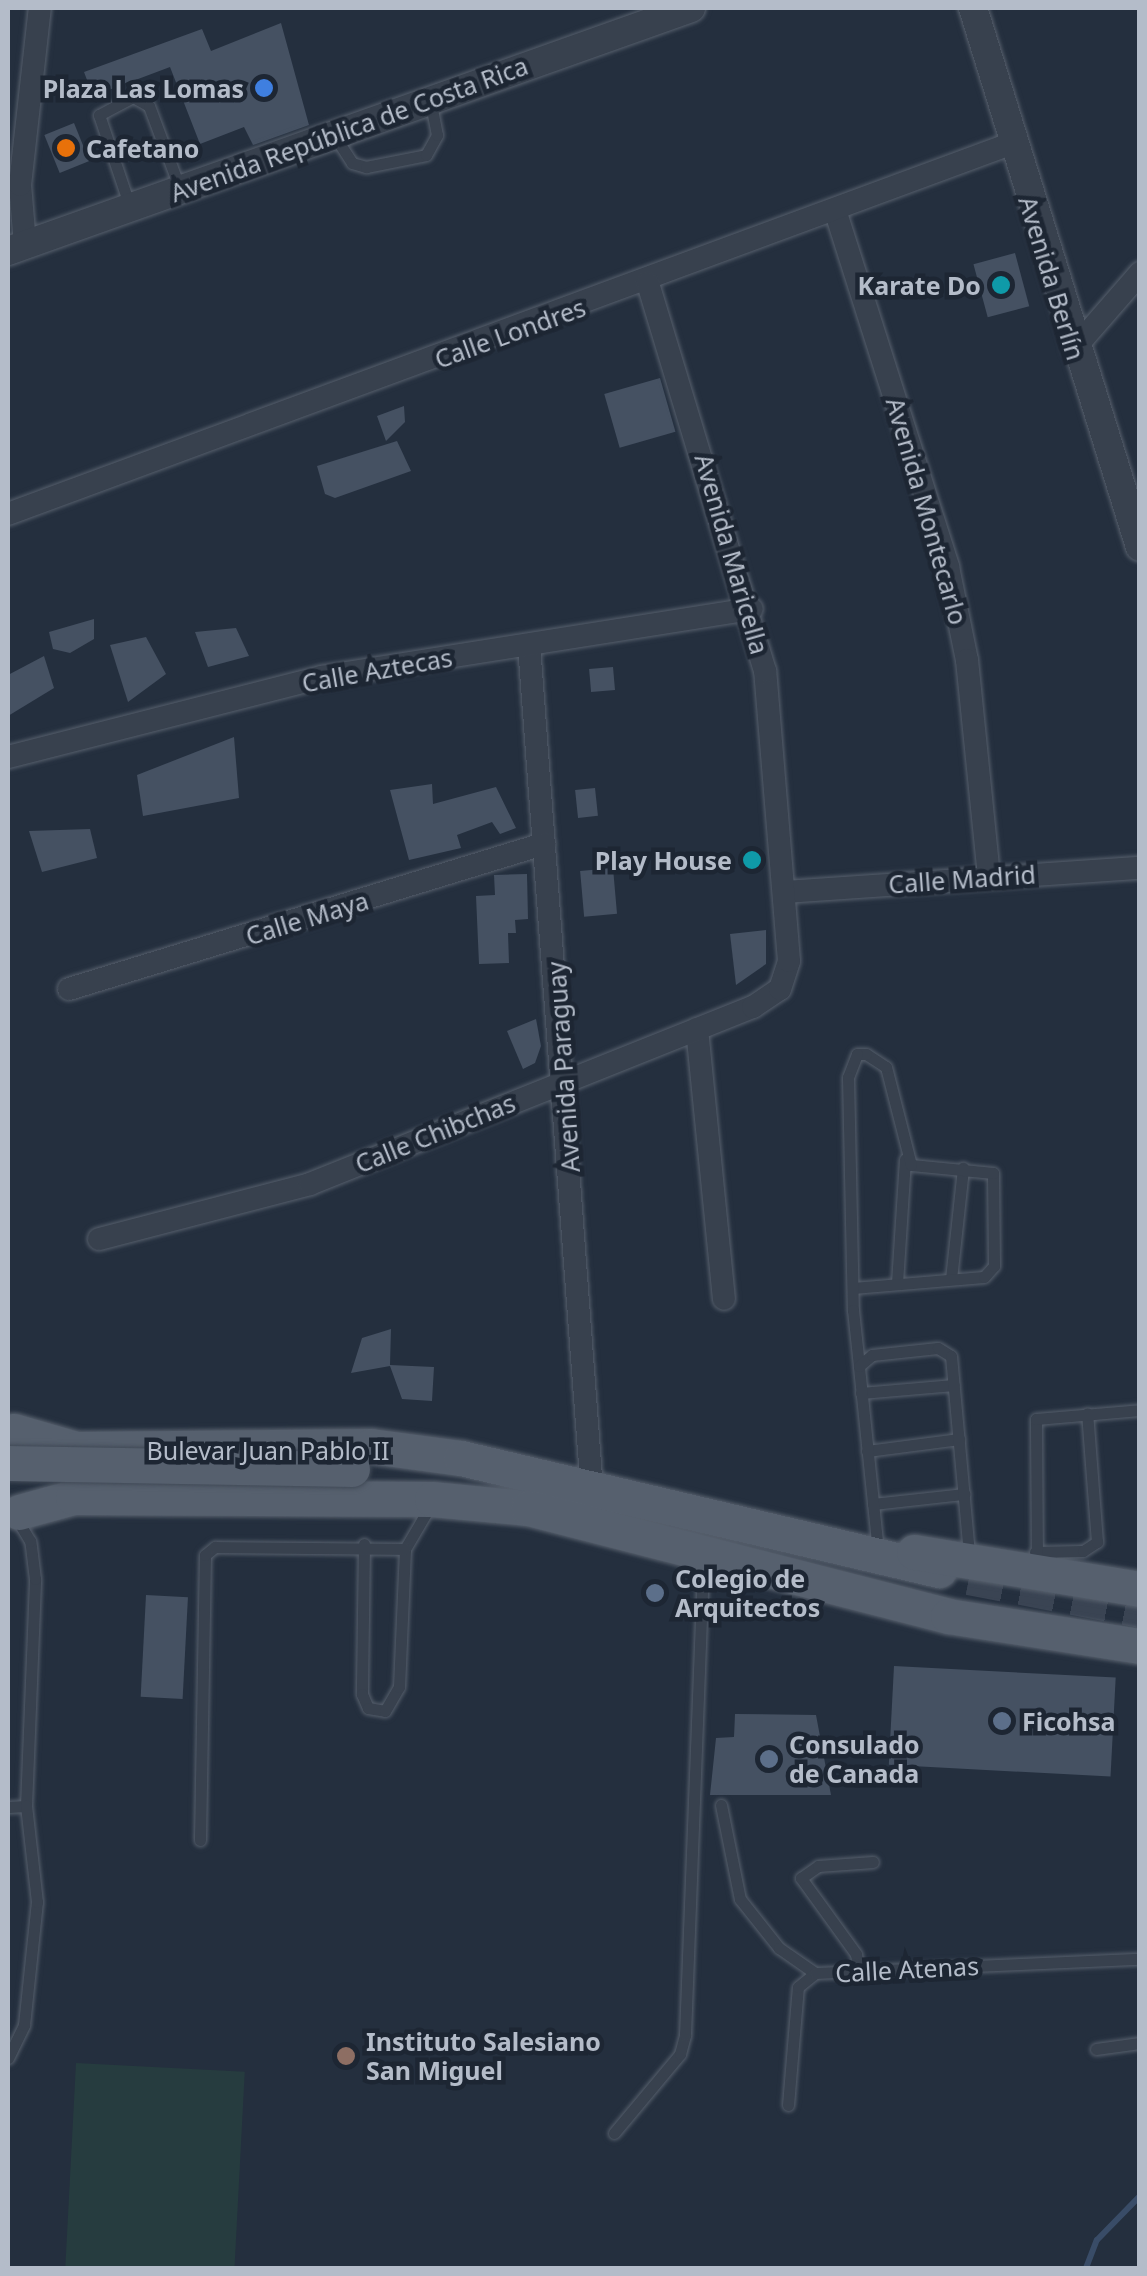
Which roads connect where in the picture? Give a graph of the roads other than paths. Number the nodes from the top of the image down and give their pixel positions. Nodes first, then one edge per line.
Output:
1 (40, 8) edge
2 (691, 8) edge
3 (972, 8) edge
4 (430, 100) junction
5 (334, 135) junction
6 (1010, 144) junction
7 (180, 189) junction
8 (130, 207) junction
9 (836, 213) junction
10 (16, 248) edge
11 (1140, 272) edge
12 (648, 283) junction
13 (1074, 349) junction
14 (8, 514) edge
15 (1140, 547) edge
16 (752, 610) junction
17 (529, 645) junction
18 (8, 757) edge
19 (544, 844) junction
20 (1140, 868) edge
21 (989, 876) junction
22 (785, 892) junction
23 (69, 989) dead end
24 (697, 1029) junction
25 (566, 1079) junction
26 (905, 1159) junction
27 (963, 1168) junction
28 (99, 1239) dead end
29 (952, 1279) junction
30 (897, 1283) junction
31 (853, 1288) junction
32 (724, 1298) dead end
33 (858, 1366) junction
34 (954, 1385) junction
35 (861, 1394) junction
36 (1140, 1410) edge
37 (1087, 1413) junction
38 (959, 1439) junction
39 (10, 1441) edge
40 (867, 1451) junction
41 (361, 1470) junction
42 (522, 1473) junction
43 (592, 1490) junction
44 (964, 1494) junction
45 (432, 1499) junction
46 (873, 1504) junction
47 (528, 1508) junction
48 (13, 1514) edge
49 (364, 1544) junction
50 (406, 1549) junction
51 (704, 1551) junction
52 (866, 1552) junction
53 (1036, 1561) junction
54 (954, 1564) junction
55 (1140, 1588) edge
56 (1140, 1646) edge
57 (721, 1804) dead end
58 (26, 1806) junction
59 (8, 1808) edge
60 (200, 1840) dead end
61 (873, 1862) dead end
62 (1140, 1958) edge
63 (859, 1971) junction
64 (815, 1974) junction
65 (1140, 2042) edge
66 (1096, 2049) dead end
67 (8, 2058) edge
68 (788, 2105) dead end
69 (614, 2133) dead end

1 - 10 street
2 - 4 street, Avenida República de Costa Rica
3 - 6 street, Avenida Berlín
4 - 5 street, Avenida República de Costa Rica
4 - 5 lane
5 - 7 street, Avenida República de Costa Rica
6 - 9 street, Calle Londres
6 - 13 street, Avenida Berlín
7 - 8 street, Avenida República de Costa Rica
7 - 8 lane
8 - 10 street, Avenida República de Costa Rica
9 - 12 street, Calle Londres
9 - 21 street, Avenida Montecarlo
11 - 13 street
12 - 14 street, Calle Londres
12 - 16 street, Avenida Maricella
13 - 15 street, Avenida Berlín
16 - 17 street, Calle Aztecas
16 - 22 street, Avenida Maricella
17 - 18 street, Calle Aztecas
17 - 19 street, Avenida Paraguay
19 - 23 street, Calle Maya
19 - 25 street, Avenida Paraguay
20 - 21 street, Calle Madrid
21 - 22 street, Calle Madrid
22 - 24 street, Calle Chibchas
24 - 25 street, Calle Chibchas
24 - 32 street
25 - 28 street, Calle Chibchas
25 - 43 street, Avenida Paraguay
26 - 27 lane
26 - 30 lane
26 - 31 lane
27 - 29 lane
27 - 29 lane
29 - 30 lane
30 - 31 lane
31 - 33 lane
33 - 34 lane
33 - 35 lane
34 - 35 lane
34 - 38 lane
35 - 40 lane
36 - 37 lane
37 - 53 lane
37 - 53 lane
38 - 40 lane
38 - 44 lane
39 - 41 main road, Bulevar Juan Pablo II, bridge
39 - 42 main road, Bulevar Juan Pablo II
39 - 48 main road
40 - 46 lane
41 - 42 main road, Bulevar Juan Pablo II
41 - 47 main road, Bulevar Juan Pablo II
42 - 43 main road, Bulevar Juan Pablo II
43 - 52 main road, Bulevar Juan Pablo II
44 - 46 lane
44 - 54 lane
45 - 47 main road, Bulevar Juan Pablo II
45 - 48 main road, Bulevar Juan Pablo II
45 - 50 lane
46 - 52 lane
47 - 51 main road, Bulevar Juan Pablo II
48 - 58 lane
49 - 50 lane
49 - 50 lane
49 - 60 lane
51 - 56 main road, Bulevar Juan Pablo II
51 - 69 lane
52 - 54 main road, Bulevar Juan Pablo II
53 - 54 main road, Bulevar Juan Pablo II
53 - 55 main road, Bulevar Juan Pablo II
57 - 64 lane
58 - 59 lane
58 - 67 lane
61 - 63 lane
62 - 63 lane, Calle Atenas
63 - 64 lane, Calle Atenas
64 - 68 lane, Calle Atenas
65 - 66 lane

